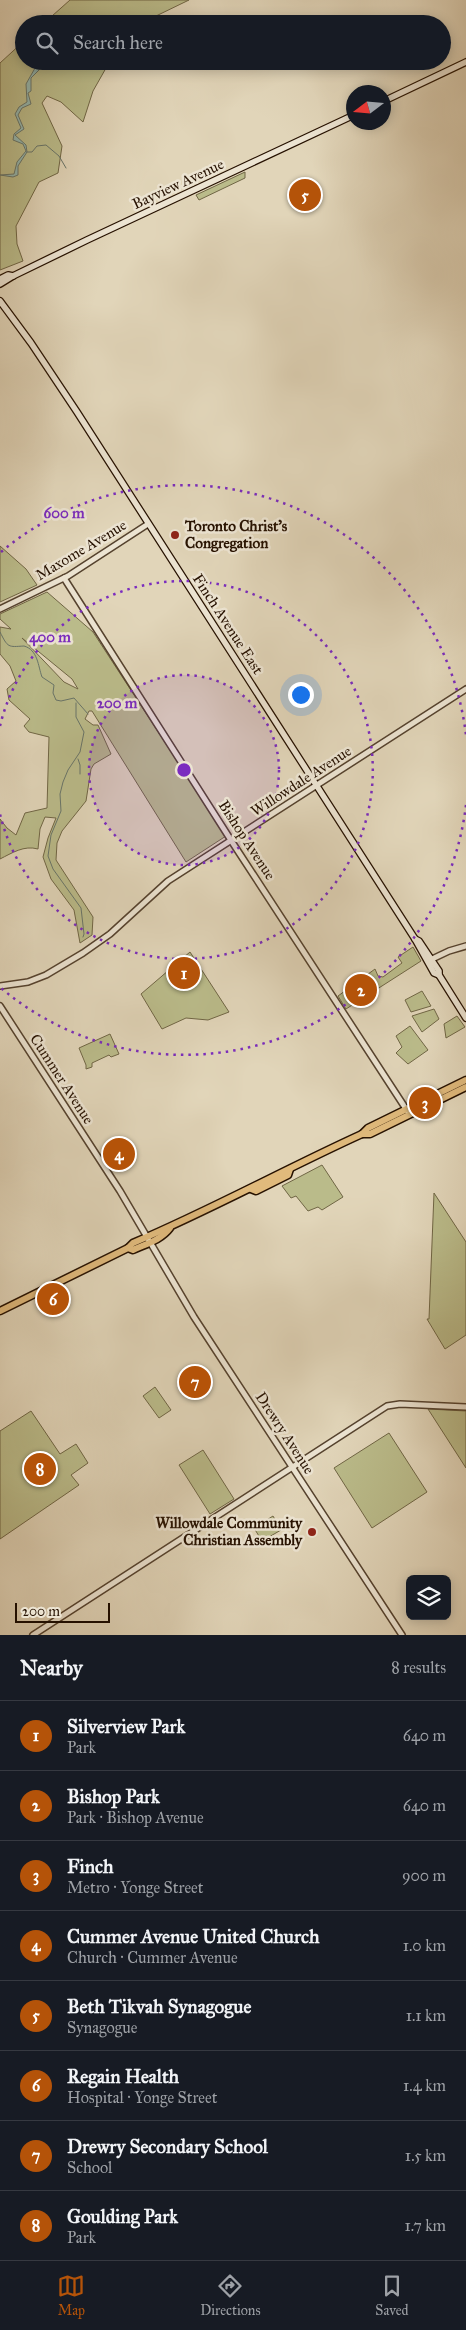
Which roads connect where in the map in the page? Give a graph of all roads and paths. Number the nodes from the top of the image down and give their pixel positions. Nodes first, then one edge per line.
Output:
1 (466, 62) edge
2 (451, 69) edge
3 (449, 70) edge
4 (391, 98) edge
5 (346, 119) edge
6 (13, 276) junction
7 (0, 278) edge
8 (0, 284) edge
9 (0, 301) edge
10 (148, 524) junction
11 (64, 578) junction
12 (0, 609) edge
13 (466, 688) edge
14 (316, 786) junction
15 (232, 841) junction
16 (466, 946) edge
17 (429, 961) junction
18 (0, 986) edge
19 (0, 1006) edge
20 (466, 1018) edge
21 (466, 1080) edge
22 (466, 1087) edge
23 (408, 1112) junction
24 (149, 1239) junction
25 (0, 1311) edge
26 (466, 1407) edge
27 (292, 1467) junction
28 (33, 1635) edge
29 (402, 1635) edge

1 - 2 main road
3 - 4 main road
5 - 6 main road, Bayview Avenue
6 - 7 main road, Bayview Avenue
6 - 8 main road, Bayview Avenue
9 - 10 main road, Finch Avenue East
10 - 11 street, Maxome Avenue
10 - 14 main road, Finch Avenue East
11 - 12 street, Maxome Avenue
11 - 15 street, Bishop Avenue
13 - 14 street, Willowdale Avenue
14 - 15 street, Willowdale Avenue
14 - 17 main road, Finch Avenue East
15 - 18 street, Willowdale Avenue
15 - 23 street, Bishop Avenue
16 - 17 street
17 - 20 main road, Finch Avenue East
19 - 24 street, Cummer Avenue
21 - 23 main road
22 - 23 main road
23 - 24 main road
24 - 25 main road
24 - 27 street, Drewry Avenue
26 - 27 street
27 - 28 street
27 - 29 street, Drewry Avenue

